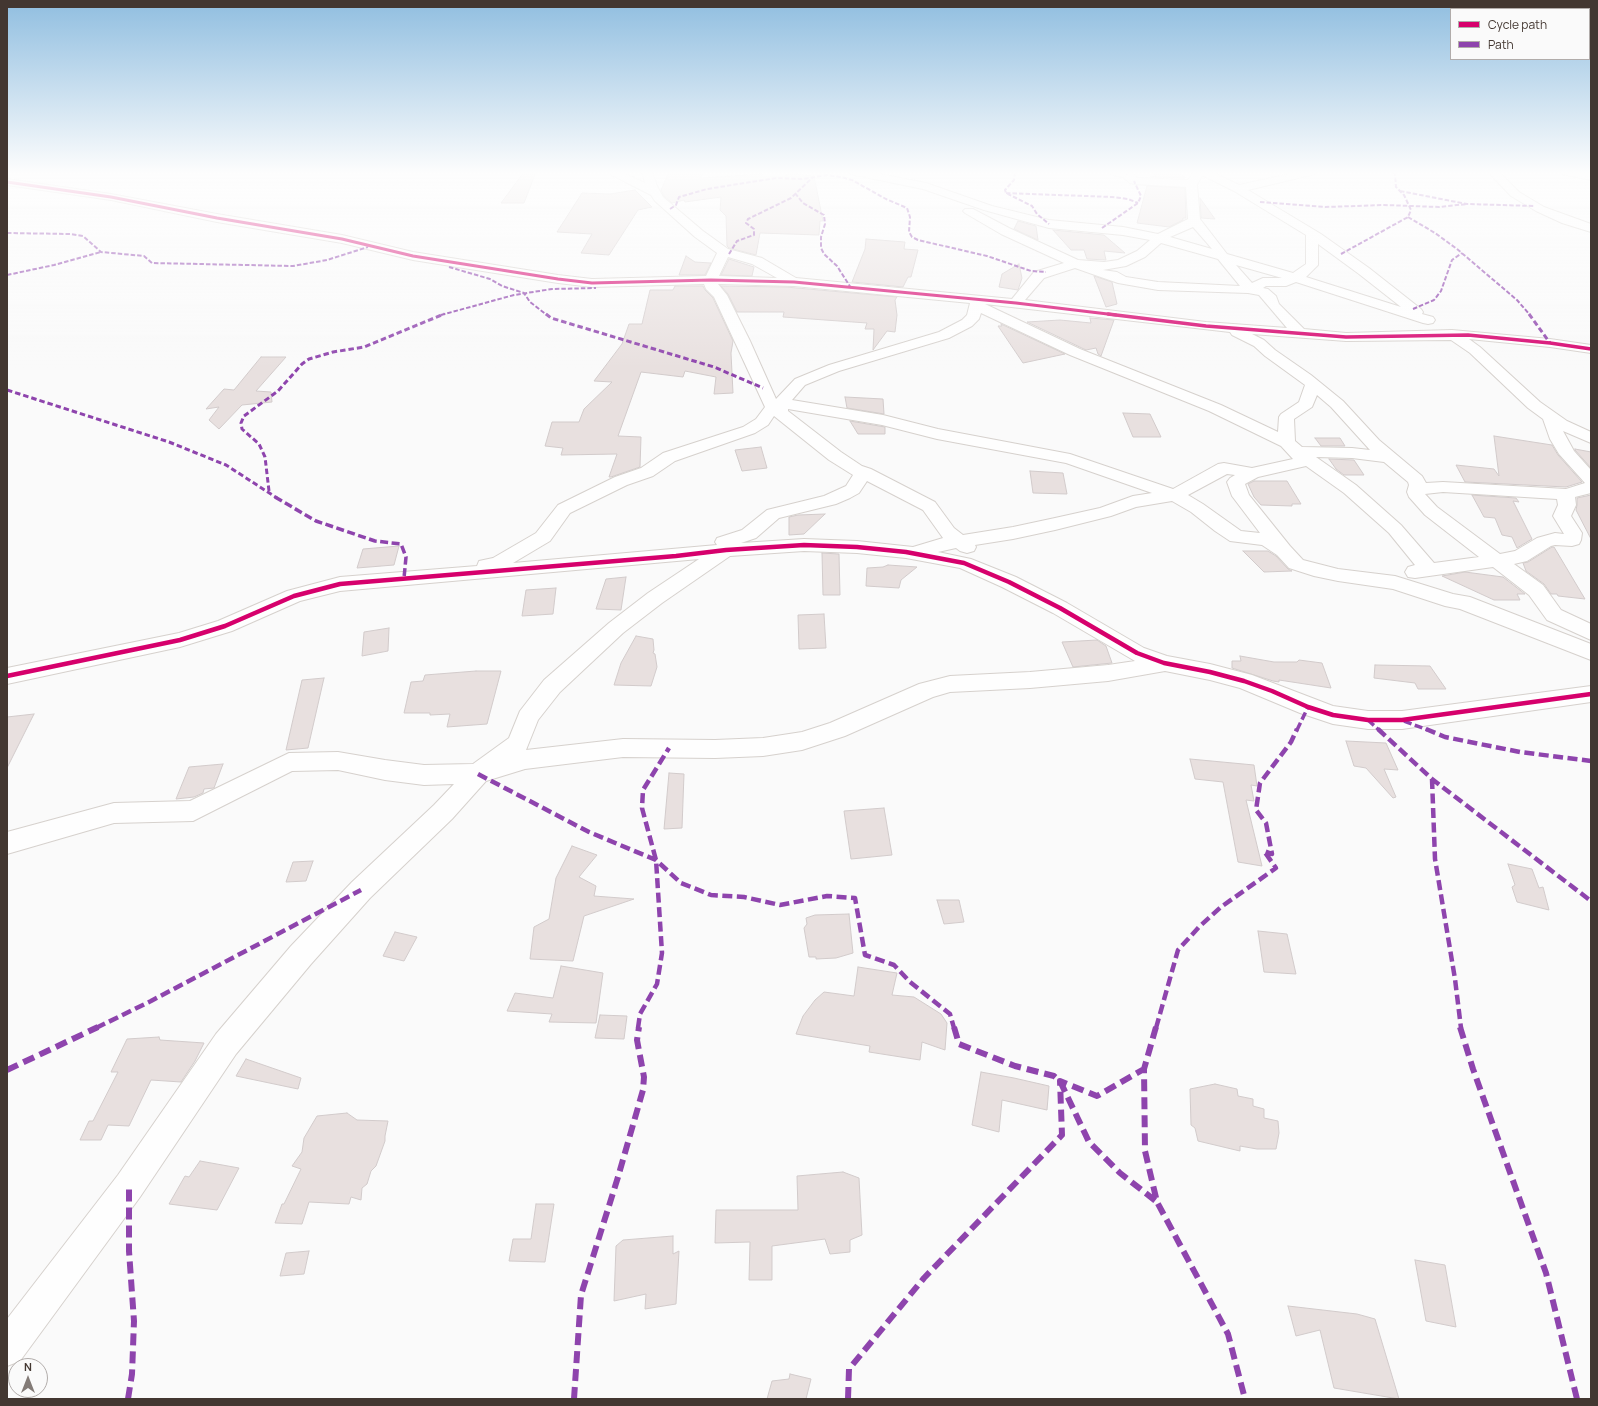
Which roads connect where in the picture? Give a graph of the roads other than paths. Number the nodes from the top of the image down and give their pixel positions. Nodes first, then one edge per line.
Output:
1 (334, 238) edge
2 (704, 238) edge
3 (1021, 238) edge
4 (1159, 238) joint
5 (1210, 238) edge
6 (1312, 238) edge
7 (1317, 238) edge
8 (724, 252) junction
9 (1223, 257) junction
10 (1076, 264) junction
11 (1294, 277) junction
12 (711, 280) junction
13 (794, 282) junction
14 (1251, 290) junction
15 (977, 302) junction
16 (1016, 303) junction
17 (1428, 320) junction
18 (1206, 326) junction
19 (1300, 334) junction
20 (1454, 335) junction
21 (1591, 349) edge
22 (1313, 384) junction
23 (778, 407) junction
24 (1550, 416) junction
25 (1591, 438) edge
26 (1292, 447) junction
27 (1387, 457) junction
28 (1252, 473) junction
29 (865, 474) junction
30 (1591, 480) edge
31 (1591, 487) edge
32 (1417, 489) junction
33 (1567, 494) junction
34 (1175, 495) junction
35 (960, 541) junction
36 (726, 550) junction
37 (1284, 551) junction
38 (906, 552) junction
39 (676, 556) junction
40 (1497, 560) junction
41 (1429, 569) junction
42 (422, 578) junction
43 (1375, 580) junction
44 (1009, 582) junction
45 (1591, 633) edge
46 (1591, 652) edge
47 (1164, 664) junction
48 (7, 676) edge
49 (1591, 694) edge
50 (478, 774) junction
51 (7, 843) edge
52 (7, 1348) edge

1 - 12 street
2 - 8 street
3 - 10 street
4 - 9 street
4 - 10 street
5 - 9 street
6 - 11 street
7 - 17 street
8 - 12 street
8 - 13 street
9 - 11 street
9 - 14 street
10 - 14 street
10 - 16 street
11 - 14 street
11 - 17 street
12 - 13 street
12 - 23 street
13 - 15 street
14 - 19 street
15 - 16 street
15 - 23 street
15 - 26 street
16 - 18 street
17 - 20 street
18 - 19 street
18 - 22 street
19 - 20 street
20 - 21 street
20 - 24 street
22 - 26 street
22 - 27 street
23 - 29 street
23 - 34 street
23 - 42 street
24 - 25 street
24 - 30 street
26 - 27 street
26 - 28 street
26 - 41 street
27 - 32 street
28 - 34 street
28 - 37 street
29 - 35 street
29 - 39 street
31 - 33 street
32 - 33 street
32 - 40 street
33 - 40 street
34 - 35 street
34 - 37 street
35 - 38 street
35 - 44 street
36 - 38 street
36 - 39 street
36 - 50 street
37 - 43 street
38 - 44 street
39 - 42 street
40 - 41 street
40 - 45 street
41 - 43 street
42 - 48 street
43 - 46 street
44 - 47 street
47 - 49 street
47 - 50 street
50 - 51 street
50 - 52 street

